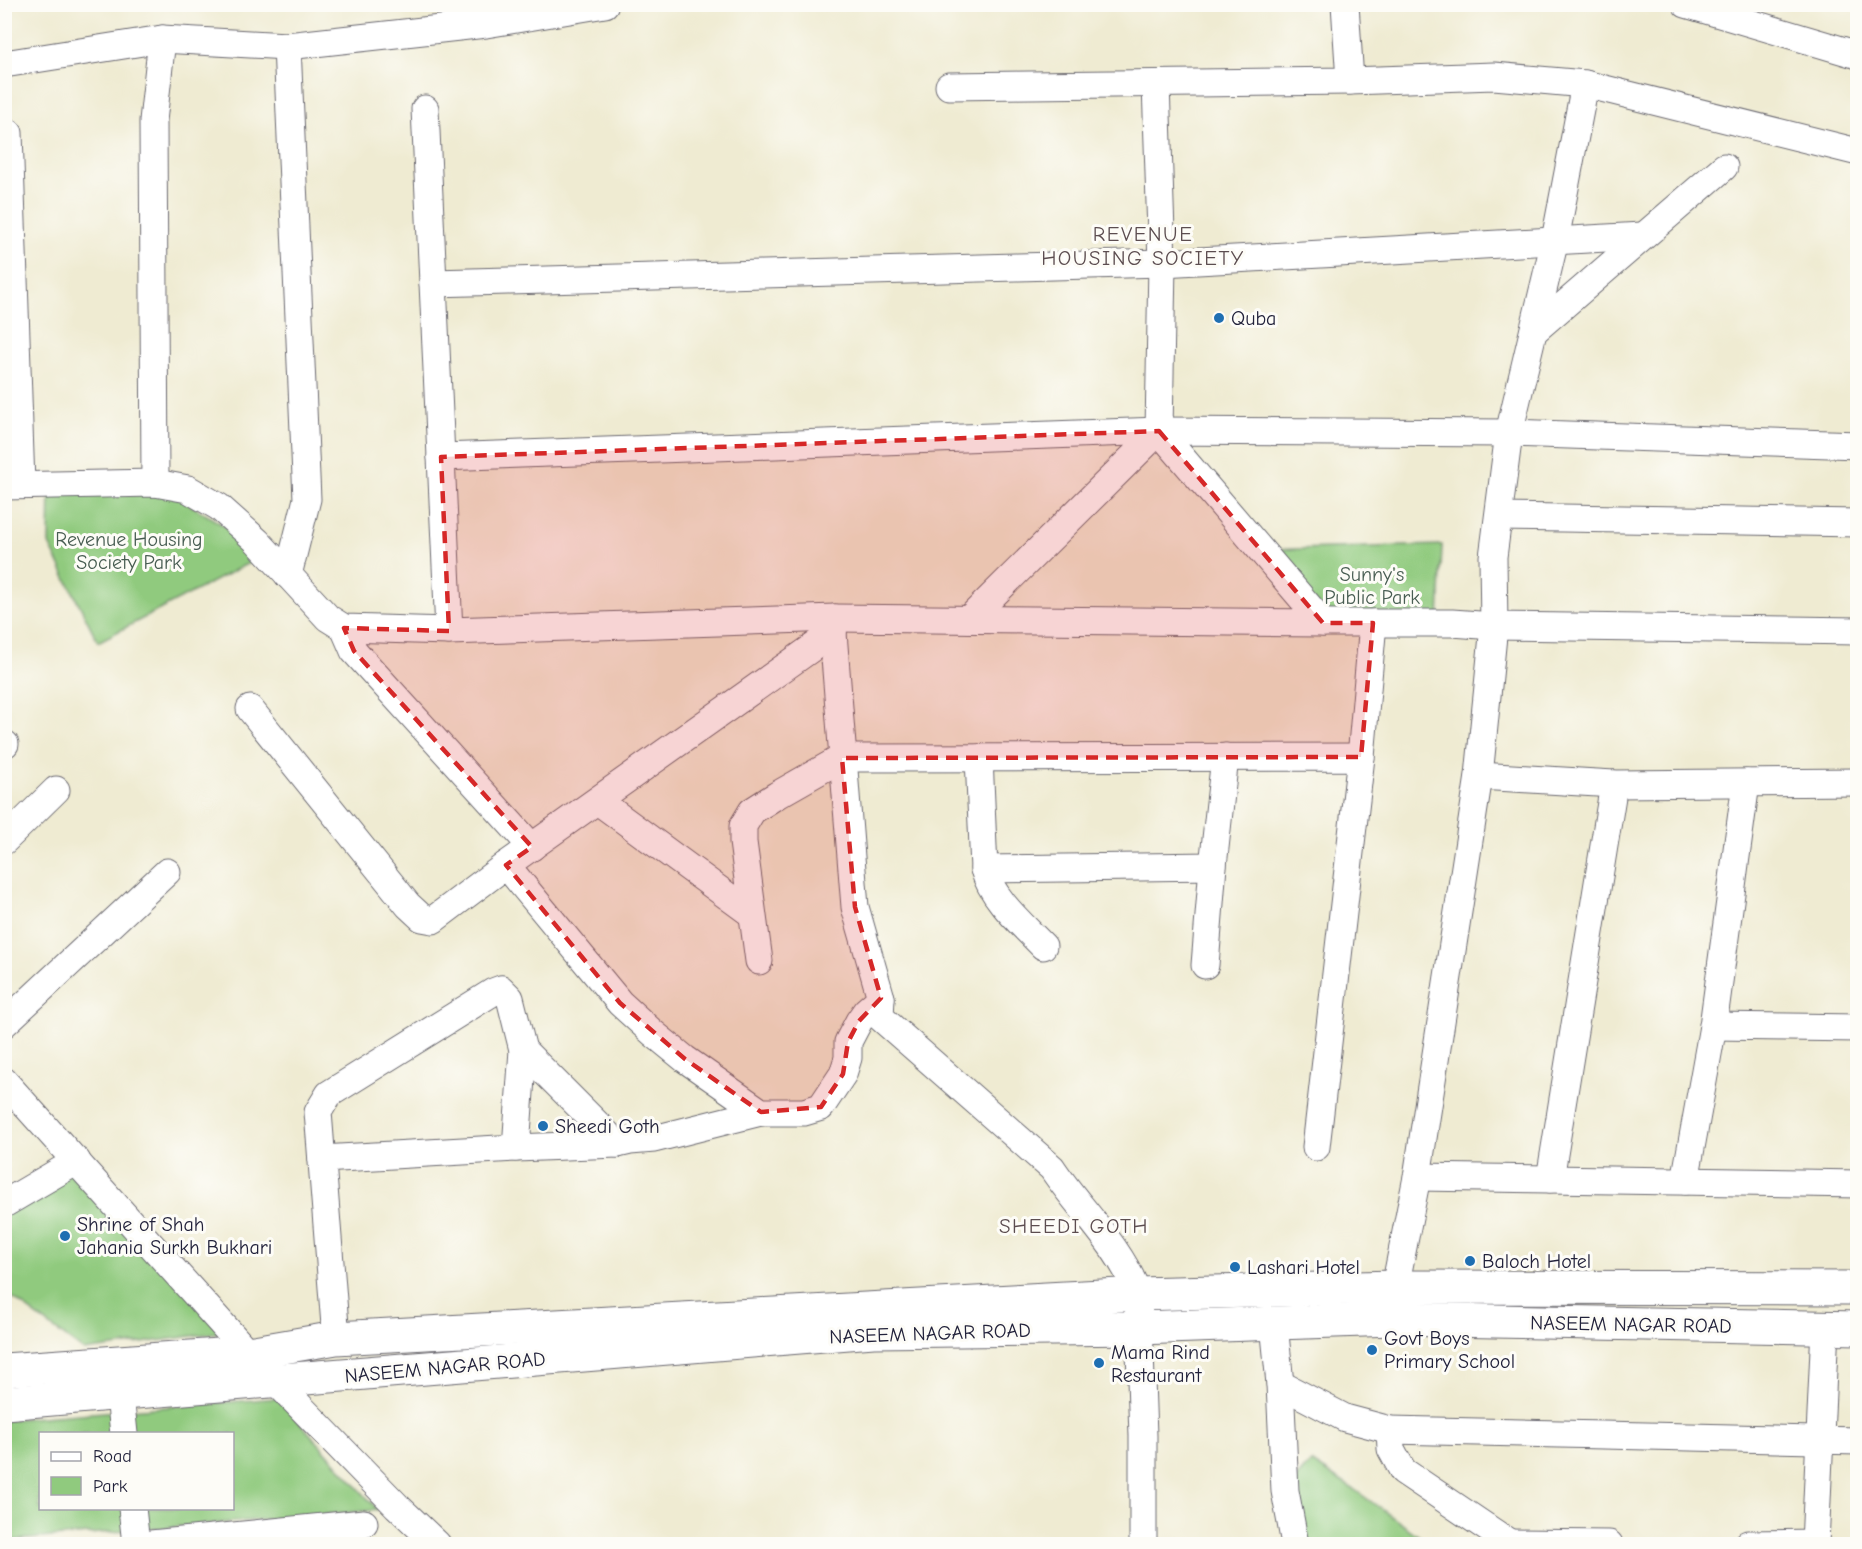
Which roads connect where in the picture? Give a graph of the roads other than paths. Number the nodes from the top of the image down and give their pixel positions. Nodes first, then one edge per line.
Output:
1 (605, 4) edge
2 (1345, 4) edge
3 (1686, 4) edge
4 (162, 39) junction
5 (287, 46) junction
6 (1857, 55) edge
7 (4, 64) edge
8 (1350, 81) junction
9 (1156, 84) junction
10 (1585, 84) junction
11 (949, 86) dead end
12 (424, 109) dead end
13 (9, 133) dead end
14 (1857, 152) edge
15 (1724, 167) dead end
16 (1642, 236) junction
17 (1555, 240) junction
18 (1162, 262) junction
19 (433, 283) junction
20 (1534, 332) junction
21 (1159, 431) junction
22 (1509, 433) junction
23 (1857, 445) edge
24 (441, 457) junction
25 (155, 483) junction
26 (13, 485) edge
27 (1499, 517) junction
28 (1857, 523) edge
29 (288, 575) junction
30 (969, 619) junction
31 (1323, 623) junction
32 (1373, 623) junction
33 (834, 626) junction
34 (1494, 626) junction
35 (344, 628) junction
36 (449, 631) junction
37 (1857, 631) edge
38 (250, 709) dead end
39 (1225, 757) junction
40 (1361, 757) junction
41 (842, 758) junction
42 (979, 758) junction
43 (1479, 776) junction
44 (1857, 782) edge
45 (1746, 783) junction
46 (1614, 784) junction
47 (56, 790) dead end
48 (598, 801) junction
49 (4, 841) edge
50 (532, 847) junction
51 (506, 865) junction
52 (1213, 866) junction
53 (984, 869) junction
54 (167, 872) dead end
55 (752, 914) junction
56 (1043, 946) dead end
57 (759, 961) dead end
58 (1205, 965) dead end
59 (881, 998) junction
60 (4, 1024) edge
61 (1713, 1026) junction
62 (1857, 1028) edge
63 (523, 1050) junction
64 (4, 1081) edge
65 (761, 1112) junction
66 (617, 1144) junction
67 (1316, 1147) dead end
68 (516, 1148) junction
69 (322, 1159) junction
70 (77, 1161) junction
71 (1417, 1177) junction
72 (1550, 1179) junction
73 (1684, 1181) junction
74 (1857, 1184) edge
75 (4, 1204) edge
76 (1395, 1287) junction
77 (1857, 1288) edge
78 (1138, 1294) junction
79 (1394, 1319) junction
80 (1274, 1324) junction
81 (1825, 1327) junction
82 (1138, 1328) junction
83 (1857, 1328) edge
84 (336, 1338) junction
85 (248, 1353) junction
86 (4, 1370) edge
87 (275, 1382) junction
88 (1280, 1384) junction
89 (120, 1395) junction
90 (4, 1403) edge
91 (1390, 1430) junction
92 (124, 1432) edge
93 (1818, 1441) junction
94 (1857, 1441) edge
95 (132, 1510) edge
96 (364, 1523) dead end
97 (1509, 1544) edge
98 (1814, 1544) edge
99 (136, 1545) edge
100 (151, 1545) edge
101 (437, 1545) edge
102 (1143, 1545) edge
103 (1295, 1545) edge
104 (1609, 1545) edge
105 (1748, 1545) edge

1 - 5 street
2 - 8 street
3 - 6 street
4 - 5 street
4 - 7 street
4 - 25 street
5 - 29 street
8 - 9 street
8 - 10 street
9 - 11 street
9 - 18 street
10 - 14 street
10 - 17 street
12 - 19 street
13 - 26 street
15 - 16 street
16 - 17 street
16 - 20 street
17 - 18 street
17 - 20 street
18 - 19 street
18 - 21 street
19 - 24 street
20 - 22 street
21 - 22 street
21 - 24 street
21 - 30 street
21 - 31 street
22 - 23 street
22 - 27 street
24 - 36 street
25 - 26 street
25 - 29 street
27 - 28 street
27 - 34 street
29 - 35 street
30 - 31 street
30 - 33 street
31 - 32 street
32 - 34 street
32 - 40 street
33 - 36 street
33 - 41 street
33 - 48 street
34 - 37 street
34 - 43 street
35 - 36 street
35 - 50 street
38 - 51 street
39 - 40 street
39 - 42 street
39 - 52 street
40 - 67 street
41 - 42 street
41 - 55 street
41 - 59 street
42 - 53 street
43 - 46 street
43 - 71 street
44 - 45 street
45 - 46 street
45 - 61 street
46 - 72 street
47 - 49 street
48 - 50 street
48 - 55 street
50 - 51 street
51 - 65 street
52 - 53 street
52 - 58 street
53 - 56 street
54 - 60 street
55 - 57 street
59 - 65 street
59 - 78 street
61 - 62 street
61 - 73 street
63 - 66 street
63 - 68 street
63 - 69 street
64 - 70 street
65 - 66 street
66 - 68 street
68 - 69 street
69 - 84 street
70 - 75 street
70 - 85 street
71 - 72 street
71 - 76 street
72 - 73 street
73 - 74 street
76 - 77 main road, NASEEM NAGAR ROAD
76 - 78 main road, NASEEM NAGAR ROAD
76 - 79 street
78 - 82 street
78 - 84 main road, NASEEM NAGAR ROAD
79 - 80 main road, NASEEM NAGAR ROAD
79 - 81 main road, NASEEM NAGAR ROAD
80 - 82 main road, NASEEM NAGAR ROAD
80 - 88 street
81 - 83 main road, NASEEM NAGAR ROAD
81 - 93 street
82 - 87 main road, NASEEM NAGAR ROAD
82 - 102 street
84 - 85 main road, NASEEM NAGAR ROAD
85 - 86 main road, NASEEM NAGAR ROAD
85 - 87 street
87 - 89 main road, NASEEM NAGAR ROAD
87 - 101 street
88 - 91 street
88 - 103 street
89 - 90 main road, NASEEM NAGAR ROAD
89 - 92 street
91 - 93 street
91 - 97 street
93 - 94 street
93 - 98 street
95 - 99 street
96 - 100 street
97 - 104 street
98 - 105 street

